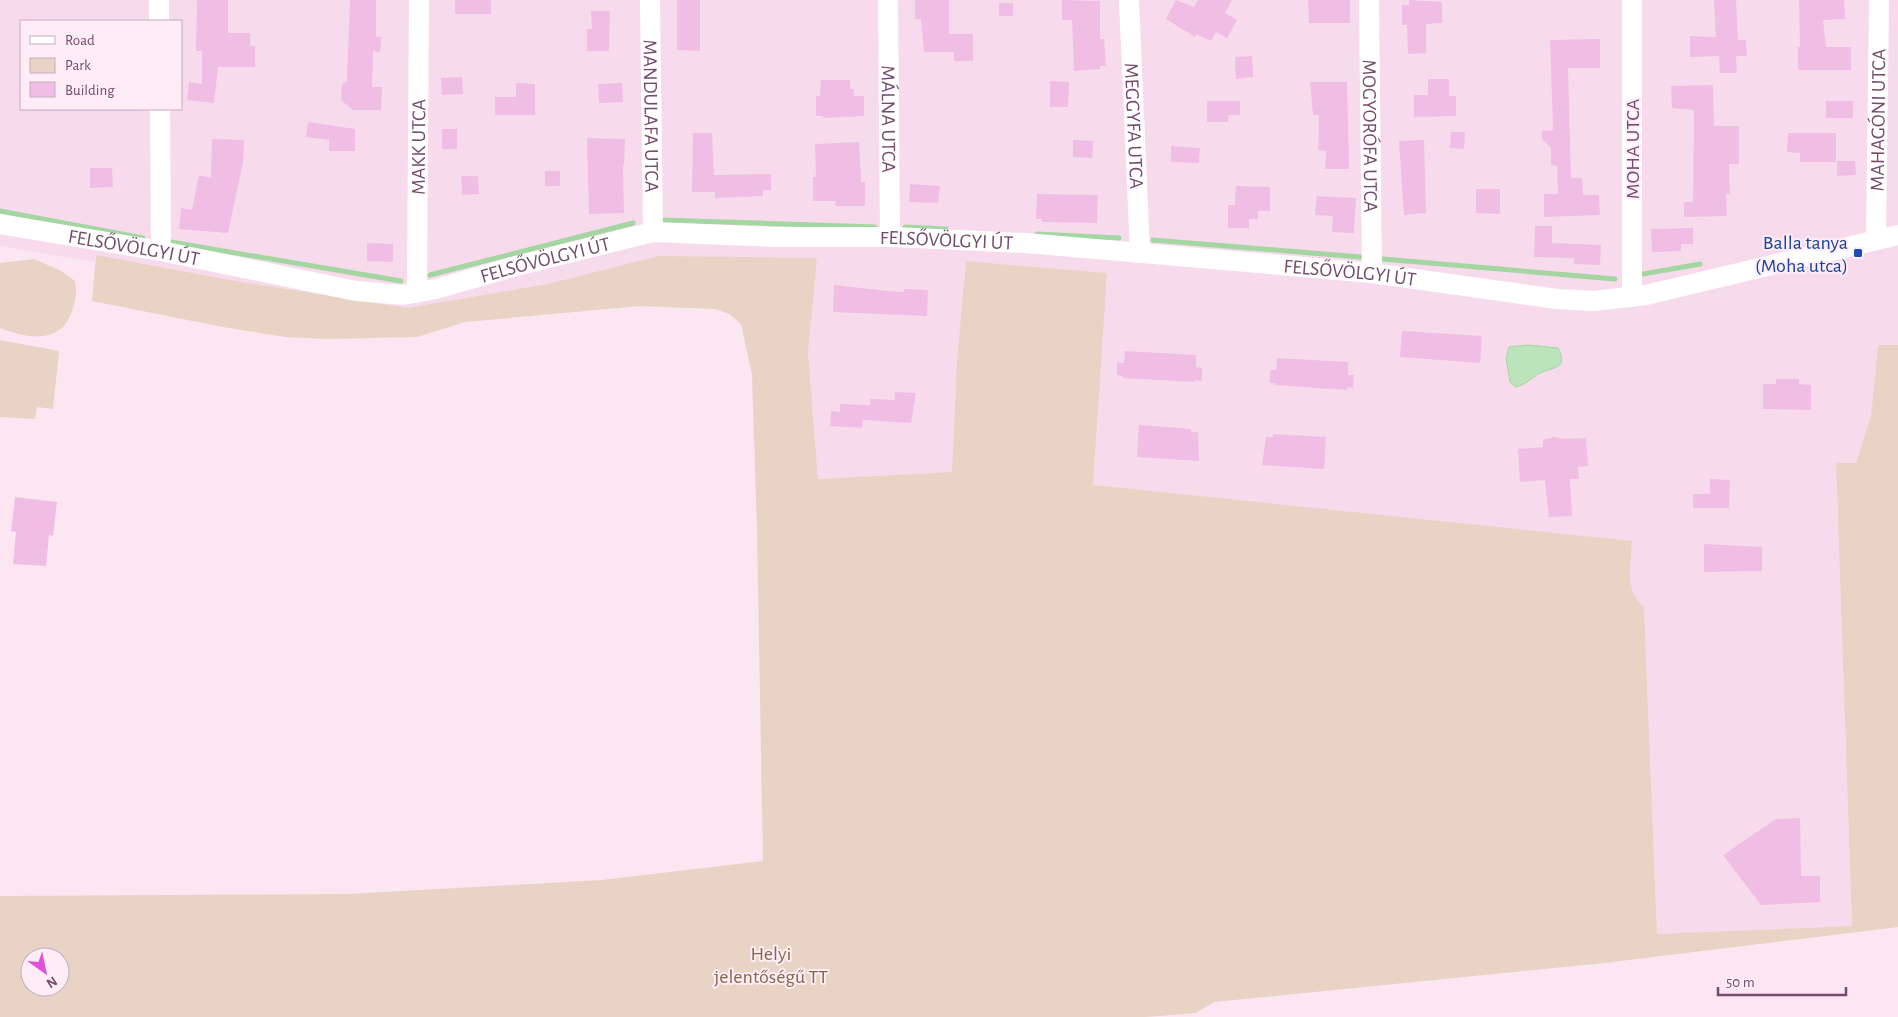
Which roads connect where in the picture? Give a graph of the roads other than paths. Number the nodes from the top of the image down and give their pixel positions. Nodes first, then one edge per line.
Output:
1 (159, 0) edge
2 (419, 0) edge
3 (650, 0) edge
4 (888, 0) edge
5 (1129, 0) edge
6 (1369, 0) edge
7 (1632, 0) edge
8 (1879, 0) edge
9 (159, 20) edge
10 (160, 110) edge
11 (0, 224) edge
12 (653, 232) junction
13 (1898, 236) edge
14 (890, 237) junction
15 (1876, 240) junction
16 (161, 251) junction
17 (1140, 253) junction
18 (1372, 273) junction
19 (417, 293) junction
20 (1632, 297) junction

1 - 9 street
2 - 19 street, MAKK UTCA
3 - 12 street, MANDULAFA UTCA
4 - 14 street, MÁLNA UTCA
5 - 17 street, MEGGYFA UTCA
6 - 18 street, MOGYORÓFA UTCA
7 - 20 street, MOHA UTCA
8 - 15 street, MAHAGÓNI UTCA
10 - 16 street
11 - 16 street, FELSŐVÖLGYI ÚT
12 - 14 street, FELSŐVÖLGYI ÚT
12 - 19 street, FELSŐVÖLGYI ÚT
13 - 15 street, FELSŐVÖLGYI ÚT
14 - 17 street, FELSŐVÖLGYI ÚT
15 - 20 street, FELSŐVÖLGYI ÚT
16 - 19 street, FELSŐVÖLGYI ÚT
17 - 18 street, FELSŐVÖLGYI ÚT
18 - 20 street, FELSŐVÖLGYI ÚT

